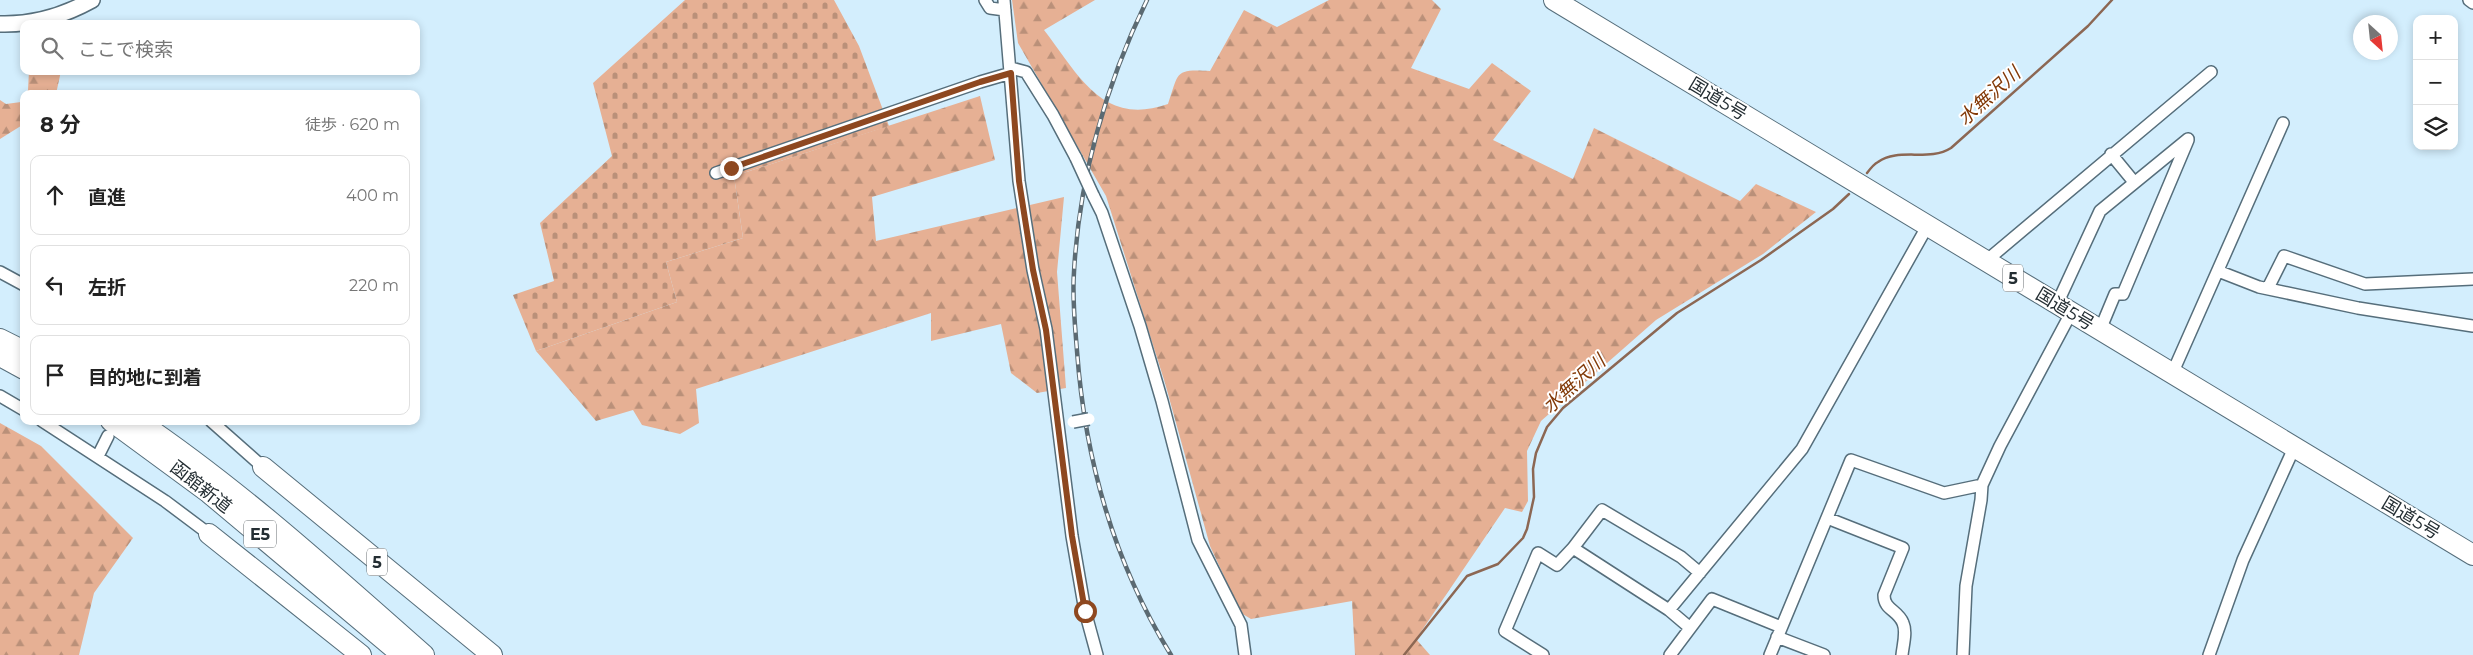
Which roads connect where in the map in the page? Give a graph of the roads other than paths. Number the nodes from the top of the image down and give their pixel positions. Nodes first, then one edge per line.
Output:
1 (92, 0) edge
2 (985, 0) edge
3 (1554, 0) edge
4 (2469, 0) edge
5 (2473, 3) edge
6 (1005, 5) edge
7 (40, 20) edge
8 (20, 23) edge
9 (0, 24) edge
10 (1011, 71) junction
11 (2211, 72) dead end
12 (2283, 123) dead end
13 (2111, 154) junction
14 (716, 173) dead end
15 (2134, 182) junction
16 (1928, 225) junction
17 (1986, 261) junction
18 (2218, 271) junction
19 (0, 272) edge
20 (2473, 279) edge
21 (20, 283) edge
22 (2268, 288) junction
23 (2064, 309) junction
24 (2473, 326) edge
25 (2100, 330) junction
26 (0, 339) edge
27 (20, 349) edge
28 (0, 356) edge
29 (20, 366) edge
30 (2172, 374) junction
31 (0, 396) edge
32 (20, 408) edge
33 (1089, 419) dead end
34 (1073, 422) dead end
35 (48, 425) edge
36 (143, 425) edge
37 (216, 425) edge
38 (109, 429) edge
39 (2294, 448) junction
40 (98, 456) junction
41 (263, 467) joint
42 (1982, 485) junction
43 (1826, 518) junction
44 (210, 534) joint
45 (1573, 548) junction
46 (2473, 555) edge
47 (1700, 573) junction
48 (1669, 610) junction
49 (1689, 627) junction
50 (1779, 632) junction
51 (361, 655) edge
52 (402, 655) edge
53 (424, 655) edge
54 (492, 655) edge
55 (1097, 655) edge
56 (1245, 655) edge
57 (1543, 655) edge
58 (1670, 655) edge
59 (1770, 655) edge
60 (1824, 655) edge
61 (1902, 655) edge
62 (1963, 655) edge
63 (2209, 655) edge

1 - 7 street
2 - 6 street
3 - 16 highway, 国道5号 / 5
4 - 5 street
6 - 10 street
8 - 9 street
10 - 14 street
10 - 55 street
10 - 56 street, bridge
11 - 13 street
12 - 18 street
13 - 15 street
13 - 17 street
15 - 23 street
15 - 25 street
16 - 17 highway, 国道5号 / 5
16 - 47 street
17 - 23 highway, 国道5号 / 5
18 - 22 street
18 - 30 street
19 - 21 street
20 - 22 street
22 - 24 street
23 - 25 highway, 国道5号 / 5
23 - 42 street
25 - 30 highway, 国道5号 / 5
26 - 27 highway
28 - 29 highway
30 - 39 highway, 国道5号 / 5
31 - 32 street
33 - 34 street, bridge
35 - 40 street
36 - 53 highway, 函館新道 / E5
37 - 41 street
38 - 40 street
38 - 52 highway, 函館新道 / E5
39 - 46 highway, 国道5号 / 5
39 - 63 street
40 - 44 street
41 - 54 highway, 5
42 - 43 street
42 - 62 street
43 - 50 street
43 - 61 street
44 - 51 highway, 函館新道
45 - 47 street
45 - 48 street
45 - 57 street
47 - 48 street
48 - 49 street
49 - 50 street
49 - 58 street
50 - 59 street
50 - 60 street

